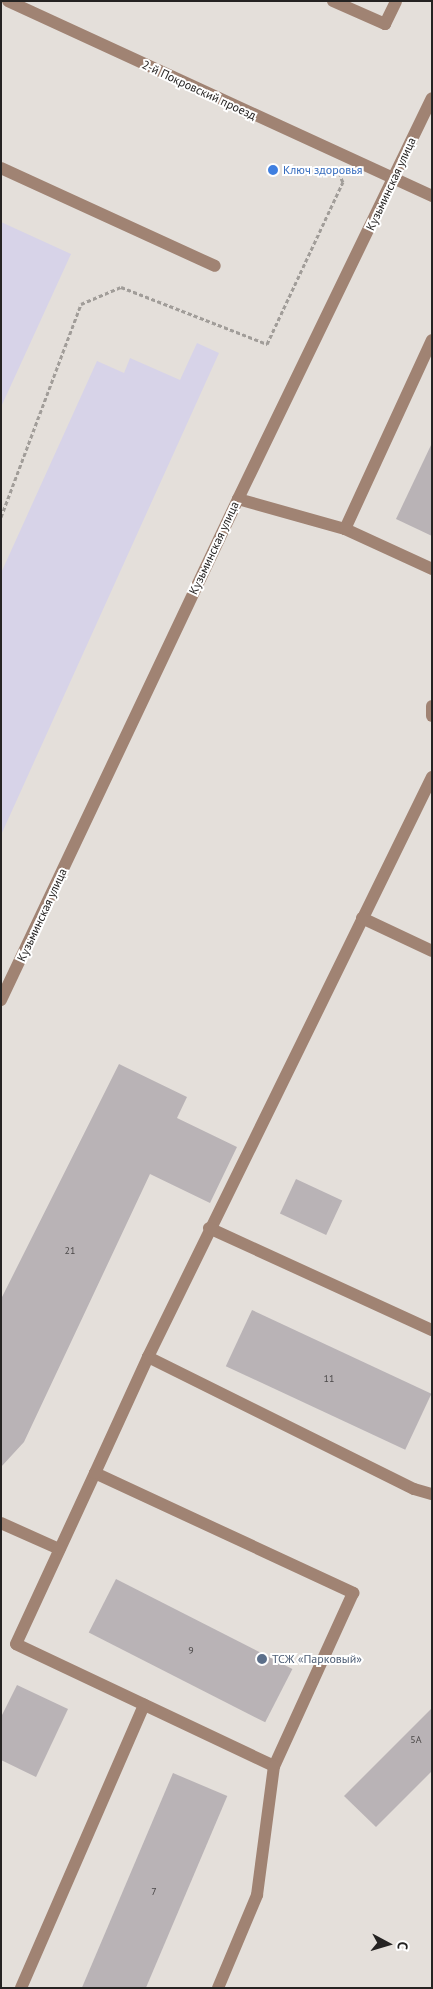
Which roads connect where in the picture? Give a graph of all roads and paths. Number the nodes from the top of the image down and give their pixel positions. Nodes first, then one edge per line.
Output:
1 (8, 1) edge
2 (333, 1) edge
3 (396, 1) edge
4 (432, 98) edge
5 (1, 168) edge
6 (333, 170) dead end
7 (391, 178) junction
8 (432, 196) edge
9 (215, 266) dead end
10 (432, 340) edge
11 (238, 499) junction
12 (1, 516) edge
13 (345, 529) junction
14 (432, 569) edge
15 (432, 706) edge
16 (432, 716) edge
17 (432, 777) edge
18 (362, 918) junction
19 (432, 951) edge
20 (1, 1000) edge
21 (209, 1228) junction
22 (432, 1330) edge
23 (148, 1357) junction
24 (95, 1473) junction
25 (432, 1494) edge
26 (1, 1523) edge
27 (59, 1549) junction
28 (144, 1705) junction
29 (274, 1766) junction
30 (20, 1988) edge
31 (218, 1988) edge

1 - 7 street, 2-й Покровский проезд
2 - 3 street
4 - 7 street, Кузьминская улица
5 - 9 street
6 - 12 path
7 - 8 street, 2-й Покровский проезд
7 - 11 street, Кузьминская улица
10 - 13 street
11 - 13 street
11 - 20 street, Кузьминская улица
13 - 14 street
15 - 16 street
17 - 18 street
18 - 19 street
18 - 21 street
21 - 22 street
21 - 23 street
23 - 24 street
23 - 25 street
24 - 27 street
24 - 29 street
26 - 27 street
27 - 28 street
28 - 29 street
28 - 30 street
29 - 31 street

